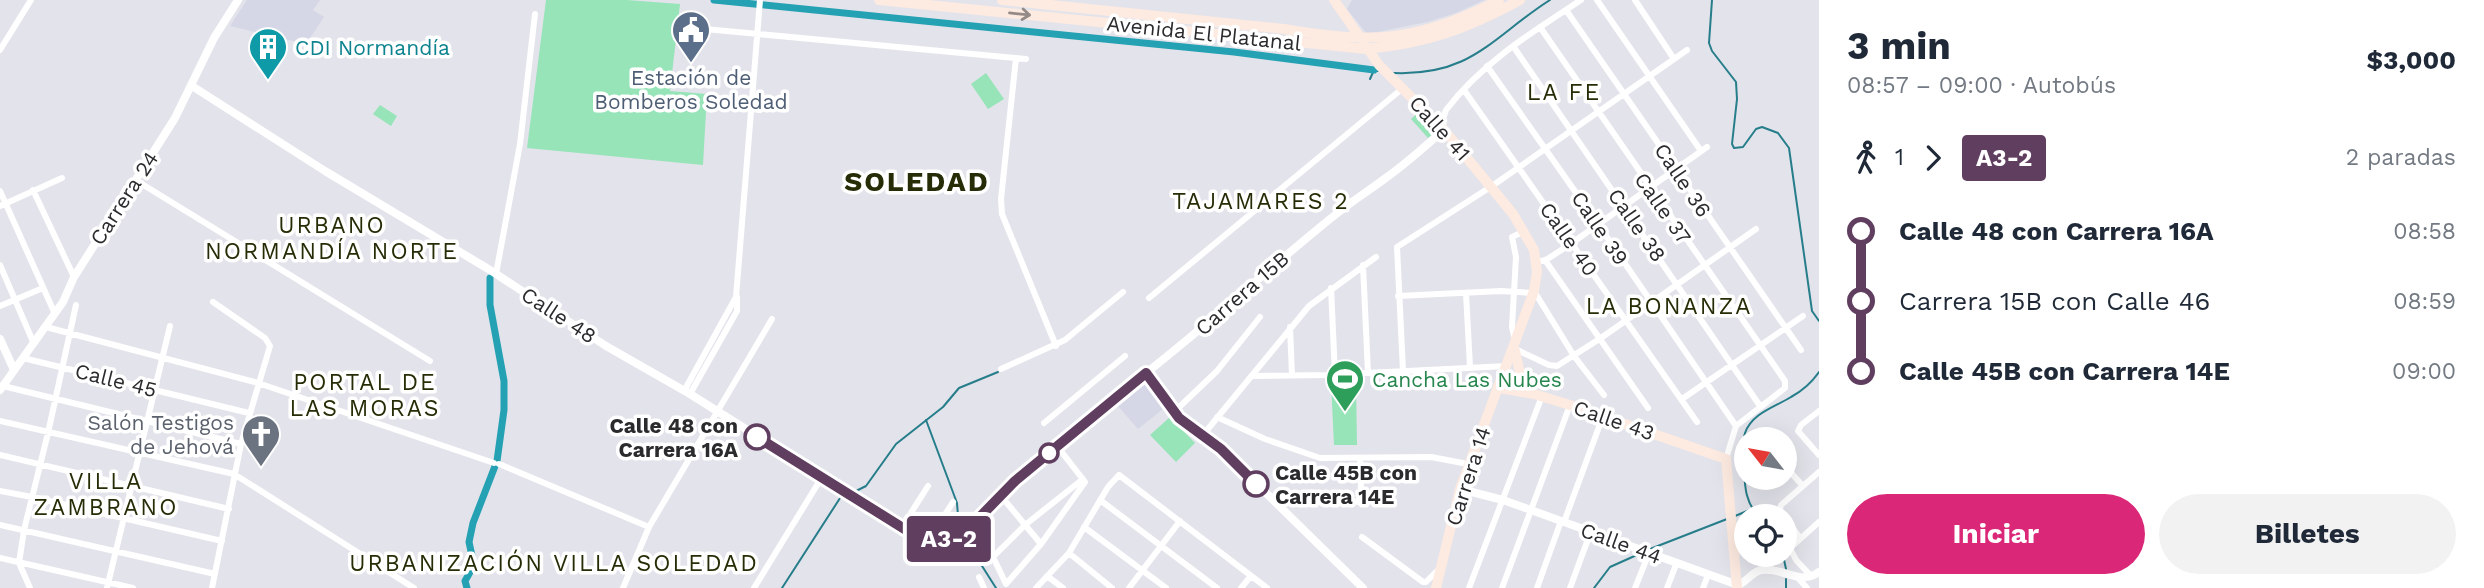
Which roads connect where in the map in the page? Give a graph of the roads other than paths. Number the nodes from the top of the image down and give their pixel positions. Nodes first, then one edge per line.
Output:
1 (31, 0) edge
2 (238, 0) edge
3 (760, 0) edge
4 (879, 0) edge
5 (1002, 0) edge
6 (1499, 0) edge
7 (1520, 0) edge
8 (1581, 0) edge
9 (1597, 0) edge
10 (1635, 0) edge
11 (1338, 2) edge
12 (1113, 6) edge
13 (1566, 10) junction
14 (535, 13) dead end
15 (1346, 17) junction
16 (683, 27) dead end
17 (1540, 27) junction
18 (758, 33) junction
19 (1327, 37) junction
20 (1359, 39) junction
21 (1513, 46) junction
22 (1366, 49) junction
23 (0, 50) edge
24 (1687, 50) dead end
25 (1016, 58) junction
26 (1674, 59) junction
27 (1026, 60) dead end
28 (1487, 66) junction
29 (1649, 77) junction
30 (1399, 84) junction
31 (192, 86) junction
32 (1464, 90) junction
33 (1623, 94) junction
34 (1598, 113) junction
35 (1444, 130) junction
36 (1572, 131) junction
37 (1545, 149) junction
38 (1518, 167) junction
39 (1677, 169) junction
40 (62, 178) dead end
41 (137, 181) junction
42 (1492, 186) junction
43 (1649, 188) junction
44 (33, 190) junction
45 (0, 191) edge
46 (3, 205) edge
47 (1624, 205) junction
48 (1598, 224) junction
49 (1756, 229) dead end
50 (1525, 231) junction
51 (1572, 243) junction
52 (1730, 248) junction
53 (1376, 257) dead end
54 (1541, 261) junction
55 (0, 265) edge
56 (1363, 265) junction
57 (1704, 266) junction
58 (495, 273) junction
59 (74, 277) junction
60 (1678, 283) junction
61 (43, 288) junction
62 (1331, 288) junction
63 (1123, 292) dead end
64 (1514, 292) junction
65 (1533, 292) junction
66 (1466, 293) junction
67 (1398, 296) junction
68 (1149, 298) dead end
69 (15, 300) junction
70 (213, 302) dead end
71 (1650, 302) junction
72 (76, 305) dead end
73 (0, 306) edge
74 (55, 314) junction
75 (1803, 316) dead end
76 (1260, 317) dead end
77 (772, 319) dead end
78 (1626, 320) junction
79 (170, 326) dead end
80 (46, 327) junction
81 (1290, 327) junction
82 (1786, 329) junction
83 (70, 335) junction
84 (1601, 338) junction
85 (0, 339) edge
86 (34, 344) junction
87 (1515, 345) junction
88 (1056, 346) junction
89 (1760, 346) junction
90 (1801, 350) dead end
91 (1125, 356) dead end
92 (1574, 356) junction
93 (162, 357) junction
94 (23, 358) junction
95 (430, 361) dead end
96 (1507, 366) junction
97 (1733, 366) junction
98 (1470, 367) junction
99 (63, 368) junction
100 (1001, 369) dead end
101 (14, 370) junction
102 (1403, 371) junction
103 (1146, 373) junction
104 (1368, 373) junction
105 (1292, 375) junction
106 (1335, 375) junction
107 (1252, 376) junction
108 (1706, 382) junction
109 (258, 383) junction
110 (1, 388) edge
111 (1499, 388) junction
112 (155, 390) junction
113 (687, 393) junction
114 (1538, 395) junction
115 (1604, 395) dead end
116 (56, 398) junction
117 (1682, 399) junction
118 (1570, 405) junction
119 (1760, 406) junction
120 (1648, 408) dead end
121 (716, 411) junction
122 (1819, 411) edge
123 (1174, 412) junction
124 (249, 413) junction
125 (1603, 416) junction
126 (1217, 417) junction
127 (0, 421) edge
128 (147, 422) junction
129 (1698, 422) dead end
130 (1045, 423) dead end
131 (1736, 426) junction
132 (48, 433) junction
133 (1203, 435) junction
134 (241, 444) junction
135 (1057, 446) junction
136 (138, 451) junction
137 (0, 455) edge
138 (1819, 455) edge
139 (1360, 458) junction
140 (1726, 458) junction
141 (1468, 464) junction
142 (40, 465) junction
143 (1819, 472) edge
144 (234, 474) junction
145 (822, 477) junction
146 (1797, 479) edge
147 (1084, 481) junction
148 (130, 484) junction
149 (1802, 485) junction
150 (928, 486) dead end
151 (1460, 489) junction
152 (0, 491) edge
153 (1001, 496) junction
154 (32, 497) junction
155 (1100, 500) junction
156 (1503, 500) junction
157 (953, 502) dead end
158 (1358, 502) dead end
159 (1782, 504) edge
160 (229, 509) junction
161 (1532, 511) junction
162 (123, 518) junction
163 (1180, 521) junction
164 (1563, 522) junction
165 (1819, 522) edge
166 (973, 524) junction
167 (0, 525) edge
168 (1025, 525) junction
169 (649, 527) junction
170 (902, 527) junction
171 (1084, 527) junction
172 (24, 530) junction
173 (1591, 531) junction
174 (1797, 534) edge
175 (1362, 537) dead end
176 (1800, 538) junction
177 (222, 541) junction
178 (927, 543) junction
179 (1041, 544) junction
180 (1160, 546) junction
181 (116, 550) junction
182 (1069, 553) junction
183 (1649, 553) junction
184 (993, 557) junction
185 (0, 558) edge
186 (1677, 562) junction
187 (19, 563) junction
188 (1441, 567) junction
189 (1142, 570) junction
190 (215, 574) junction
191 (1815, 574) edge
192 (1708, 575) junction
193 (1047, 576) junction
194 (1251, 576) junction
195 (979, 577) dead end
196 (1795, 577) junction
197 (108, 585) edge
198 (1738, 587) edge
199 (30, 588) edge
200 (133, 588) edge
201 (212, 588) edge
202 (414, 588) edge
203 (623, 588) edge
204 (754, 588) edge
205 (984, 588) edge
206 (1036, 588) edge
207 (1063, 588) edge
208 (1112, 588) edge
209 (1129, 588) edge
210 (1166, 588) edge
211 (1217, 588) edge
212 (1241, 588) edge
213 (1267, 588) edge
214 (1363, 588) edge
215 (1436, 588) edge
216 (1469, 588) edge
217 (1502, 588) edge
218 (1536, 588) edge
219 (1570, 588) edge
220 (1635, 588) edge
221 (1667, 588) edge
222 (1703, 588) edge
223 (1807, 588) edge

1 - 23 street
2 - 31 street, Carrera 24
3 - 18 street
4 -> 22 main road, Avenida El Platanal
5 - 12 main road, Avenida El Platanal
6 - 20 main road, Avenida El Platanal
7 - 22 main road, Avenida El Platanal
8 - 13 street, Carrera 15B
9 - 29 street
10 - 26 street
11 - 15 main road, Calle 41
12 - 19 main road, Avenida El Platanal
13 - 17 street, Carrera 15B
13 - 33 street, Calle 36
14 - 58 street
15 - 19 main road
15 - 20 main road, Calle 41
16 - 18 street
17 - 21 street, Carrera 15B
17 - 34 street, Calle 37
18 - 25 street
18 - 113 street
19 - 20 main road, Avenida El Platanal
20 - 22 main road, Calle 41
21 - 28 street, Carrera 15B
21 - 36 street, Calle 38
22 - 30 main road, Calle 41
24 - 26 street
25 - 27 street
25 - 88 street
26 - 29 street
28 - 32 street, Carrera 15B
28 - 37 street, Calle 39
29 - 33 street
29 - 39 street
30 - 35 main road, Calle 41
30 - 68 street
31 - 41 street, Carrera 24
31 - 58 street, Calle 48
32 - 35 street, Carrera 15B
32 - 38 street, Calle 40
33 - 34 street
33 - 39 street, Calle 36
34 - 36 street
34 - 43 street, Calle 37
35 - 42 main road, Calle 41
35 - 103 street, Carrera 15B
36 - 37 street
36 - 47 street, Calle 38
37 - 38 street
37 - 48 street, Calle 39
38 - 42 street
38 - 51 street, Calle 40
39 - 43 street
39 - 52 street, Calle 36
40 - 44 street
41 - 59 street, Carrera 24
41 - 95 street
42 - 50 main road, Calle 41
42 - 67 street
43 - 47 street
43 - 57 street, Calle 37
44 - 46 street
44 - 59 street
45 - 46 street
46 - 61 street
47 - 48 street
47 - 60 street, Calle 38
48 - 51 street
48 - 71 street, Calle 39
49 - 52 street
50 - 54 main road, Calle 41
50 - 64 street
51 - 54 street
51 - 78 street, Calle 40
52 - 57 street
52 - 82 street, Calle 36
53 - 56 street
54 - 65 main road, Carrera 14
54 - 84 street, Calle 41
55 - 69 street
56 - 62 street
56 - 104 street
57 - 60 street
57 - 89 street, Calle 37
58 - 113 street, Calle 48
59 - 74 street, Carrera 24
60 - 71 street
60 - 97 street, Calle 38
61 - 69 street
61 - 74 street
62 - 81 street
62 - 106 street
63 - 88 street
64 - 65 street
64 - 66 street
64 - 87 street
65 - 87 main road, Carrera 14
65 - 92 street
66 - 67 street
66 - 98 street
67 - 102 street
69 - 73 street
69 - 86 street
70 - 109 street
71 - 78 street
71 - 108 street, Calle 39
72 - 83 street
74 - 80 street, Carrera 24
75 - 82 street
76 - 123 street
77 - 121 street
78 - 84 street
78 - 117 street, Calle 40
79 - 93 street
80 - 83 street
80 - 86 street, Carrera 24
81 - 105 street
81 - 107 street
82 - 89 street
82 - 90 street, Calle 36
83 - 93 street
83 - 99 street
84 - 92 street
84 - 120 street, Calle 41
85 - 101 street
86 - 94 street, Carrera 24
87 - 92 street
87 - 96 main road, Carrera 14
87 - 114 main road
88 - 100 street
89 - 97 street
89 - 119 street, Calle 37
91 - 130 street
92 - 115 street
93 - 109 street
93 - 112 street
94 - 99 street, Calle 45
94 - 101 street, Carrera 24
96 - 98 street
96 - 111 main road, Carrera 14
97 - 108 street
97 - 119 street, Calle 38
98 - 102 street
99 - 112 street, Calle 45
99 - 116 street
101 - 110 street, Carrera 24
102 - 104 street
103 - 123 street
103 - 135 street, Carrera 15B
104 - 106 street
105 - 106 street
105 - 107 street
107 - 126 street
108 - 117 street
108 - 131 street, Calle 39
109 - 124 street
109 - 169 street
110 - 116 street
111 - 114 main road, Calle 43
111 - 141 main road, Carrera 14
112 - 124 street, Calle 45
112 - 128 street
113 - 121 street, Calle 48
114 - 118 main road, Calle 43
114 - 156 street
116 - 128 street
116 - 132 street
117 - 129 street, Calle 40
118 - 125 main road, Calle 43
118 - 161 street
119 - 131 street
121 - 145 street, Calle 48
121 - 169 street
122 - 138 street
123 - 133 street
124 - 134 street
125 - 140 main road, Calle 43
125 - 164 street
126 - 133 street
126 - 139 street
127 - 132 street
128 - 134 street
128 - 136 street
131 - 140 street
132 - 136 street
132 - 142 street
133 - 214 street
134 - 144 street
135 - 147 street
135 - 153 street, Carrera 15B
136 - 144 street
136 - 148 street
137 - 142 street
139 - 141 street
139 - 158 street
140 - 198 main road
141 - 151 main road, Carrera 14
142 - 148 street
142 - 154 street
143 - 149 street
144 - 160 street
144 - 202 street
145 - 170 street, Calle 48
145 - 204 street
146 - 149 street
147 - 168 street
147 - 179 street
148 - 160 street
148 - 162 street
149 - 159 street
150 - 170 street
151 - 156 street, Calle 44
151 - 188 main road, Carrera 14
152 - 154 street
153 - 166 street, Carrera 15B
153 - 168 street
154 - 162 street
154 - 172 street
155 - 163 street
155 - 171 street
155 - 180 street
156 - 161 street, Calle 44
156 - 216 street
157 - 178 street
160 - 177 street
161 - 164 street, Calle 44
161 - 217 street
162 - 177 street
162 - 181 street
163 - 180 street
163 - 194 street
164 - 173 street, Calle 44
164 - 218 street
165 - 176 street
166 - 178 street, Carrera 15B
166 - 184 street
167 - 172 street
168 - 179 street
168 - 184 street
169 - 203 street
170 - 178 street, Calle 48
171 - 182 street
171 - 189 street
172 - 181 street
172 - 187 street
173 - 183 street, Calle 44
173 - 219 street
174 - 176 street
175 - 188 street
176 - 191 street
177 - 190 street
179 - 184 street
180 - 189 street
180 - 211 street
181 - 190 street
181 - 197 street
182 - 193 street
182 - 208 street
183 - 186 street, Calle 44
183 - 220 street
185 - 187 street
186 - 192 street, Calle 44
186 - 221 street
187 - 197 street
187 - 199 street
188 - 215 main road, Carrera 14
189 - 209 street
189 - 210 street
190 - 201 street
191 - 196 street
192 - 198 street, Calle 44
192 - 222 street
193 - 206 street
193 - 207 street
194 - 212 street
194 - 213 street
195 - 205 street
196 - 198 street
196 - 223 street
197 - 200 street

